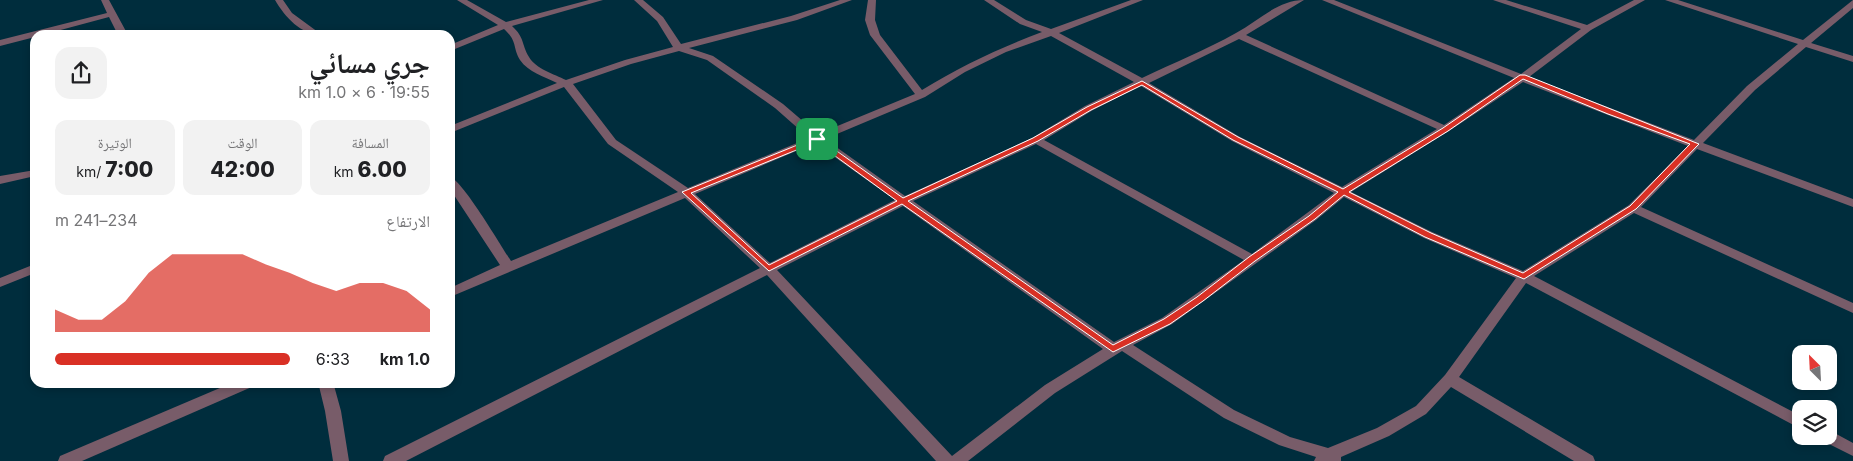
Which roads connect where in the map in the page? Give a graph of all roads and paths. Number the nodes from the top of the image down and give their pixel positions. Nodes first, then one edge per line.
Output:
1 (105, 0) edge
2 (279, 0) edge
3 (461, 0) edge
4 (599, 0) edge
5 (638, 0) edge
6 (848, 0) edge
7 (872, 0) edge
8 (988, 0) edge
9 (1139, 0) edge
10 (1300, 0) edge
11 (1326, 0) edge
12 (1497, 0) edge
13 (1641, 0) edge
14 (1669, 0) edge
15 (1853, 4) edge
16 (112, 14) junction
17 (505, 25) junction
18 (1588, 28) junction
19 (50, 30) edge
20 (120, 30) edge
21 (311, 30) edge
22 (1053, 33) junction
23 (30, 35) edge
24 (1239, 35) junction
25 (0, 43) edge
26 (1805, 44) junction
27 (455, 46) edge
28 (679, 48) junction
29 (1853, 59) edge
30 (1522, 77) junction
31 (1142, 83) junction
32 (567, 84) junction
33 (921, 95) junction
34 (455, 128) edge
35 (1445, 130) junction
36 (817, 139) junction
37 (1036, 140) junction
38 (1695, 144) junction
39 (30, 174) edge
40 (0, 180) edge
41 (455, 187) edge
42 (686, 192) junction
43 (1343, 192) junction
44 (902, 201) junction
45 (1853, 203) edge
46 (1633, 208) junction
47 (1252, 259) junction
48 (508, 267) junction
49 (769, 269) junction
50 (30, 270) edge
51 (1524, 276) junction
52 (0, 283) edge
53 (455, 291) edge
54 (1853, 308) edge
55 (1118, 346) junction
56 (1450, 378) junction
57 (235, 388) edge
58 (327, 388) edge
59 (1792, 418) edge
60 (1837, 442) edge
61 (1853, 450) edge
62 (1329, 459) edge
63 (66, 461) edge
64 (341, 461) edge
65 (391, 461) edge
66 (946, 461) edge
67 (957, 461) edge
68 (1587, 461) edge

1 - 16 street
2 - 21 street
3 - 17 street
4 - 17 street
5 - 28 street
6 - 28 street
7 - 33 street
8 - 22 street
9 - 22 street
10 - 24 street
11 - 30 street
12 - 18 street
13 - 18 street
14 - 26 street
15 - 26 street
16 - 19 street
16 - 20 street
17 - 27 street
17 - 32 street
18 - 30 street
22 - 31 street
22 - 33 street
23 - 25 street
24 - 31 street
24 - 35 street
26 - 29 street
26 - 38 street
28 - 32 street
28 - 36 street
30 - 35 street
30 - 38 street
31 - 37 street
31 - 43 street
32 - 34 street
32 - 42 street
33 - 36 street
35 - 43 street
36 - 42 street
36 - 44 street
37 - 44 street
37 - 47 street
38 - 45 street
38 - 46 street
39 - 40 street
41 - 48 street
42 - 48 street
42 - 49 street
43 - 47 street
43 - 51 street
44 - 49 street
44 - 55 street
46 - 51 street
46 - 54 street
47 - 55 street
48 - 53 street
49 - 65 street
49 - 66 street
50 - 52 street
51 - 56 street
51 - 59 street
55 - 62 street
55 - 67 street
56 - 62 street
56 - 68 street
57 - 63 street
58 - 64 street
60 - 61 street

